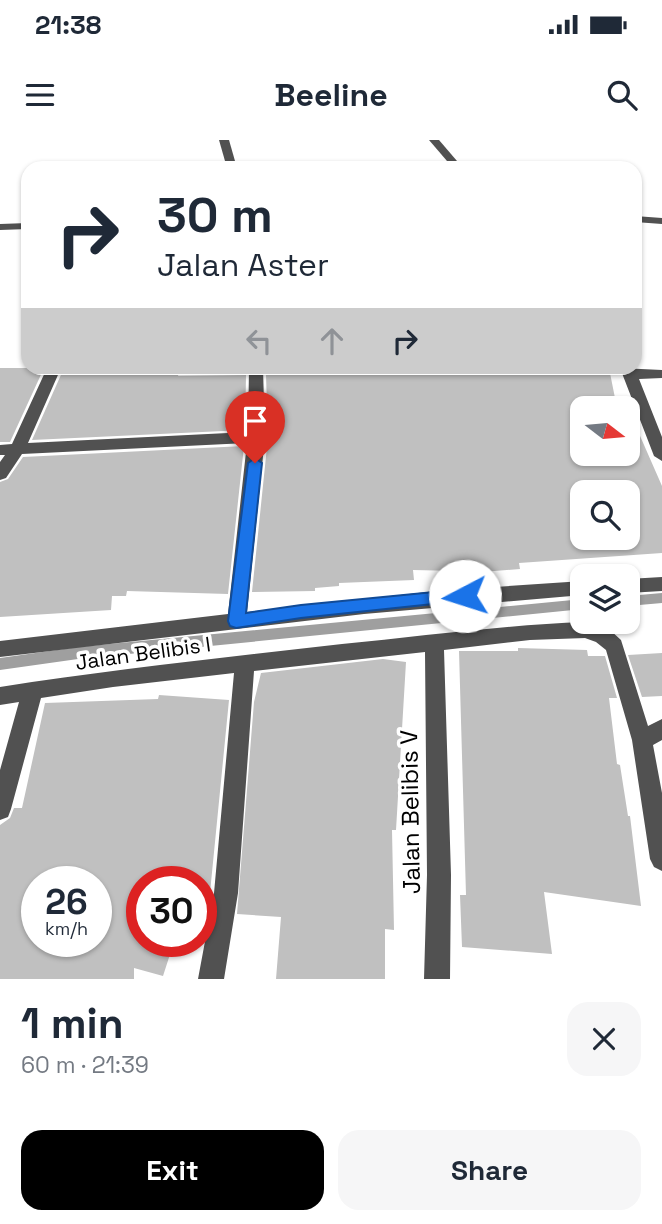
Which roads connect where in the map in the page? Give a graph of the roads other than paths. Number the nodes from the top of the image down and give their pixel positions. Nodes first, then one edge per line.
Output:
1 (224, 140) edge
2 (434, 140) edge
3 (230, 161) edge
4 (452, 161) edge
5 (642, 220) edge
6 (662, 221) edge
7 (21, 226) edge
8 (0, 227) edge
9 (642, 372) edge
10 (662, 374) edge
11 (51, 375) edge
12 (256, 375) edge
13 (630, 375) edge
14 (257, 437) junction
15 (0, 450) edge
16 (17, 450) junction
17 (662, 456) edge
18 (0, 474) edge
19 (662, 584) edge
20 (640, 585) edge
21 (570, 589) edge
22 (236, 621) junction
23 (434, 645) junction
24 (0, 649) edge
25 (245, 663) junction
26 (32, 693) junction
27 (0, 696) edge
28 (662, 729) edge
29 (642, 740) junction
30 (0, 809) edge
31 (662, 859) edge
32 (211, 979) edge
33 (437, 979) edge

1 - 3 street
2 - 4 street
5 - 6 street
7 - 8 street
9 - 10 street
11 - 16 street
12 - 14 street
13 - 17 street
14 - 16 street
14 - 22 street
15 - 16 street
16 - 18 street
19 - 20 street
21 - 22 street
22 - 24 street
23 - 25 street, Jalan Belibis I
23 - 29 street, Jalan Belibis I
23 - 33 street, Jalan Belibis V
25 - 26 street, Jalan Belibis I
25 - 32 street
26 - 27 street, Jalan Belibis I
26 - 30 street
28 - 29 street
29 - 31 street

